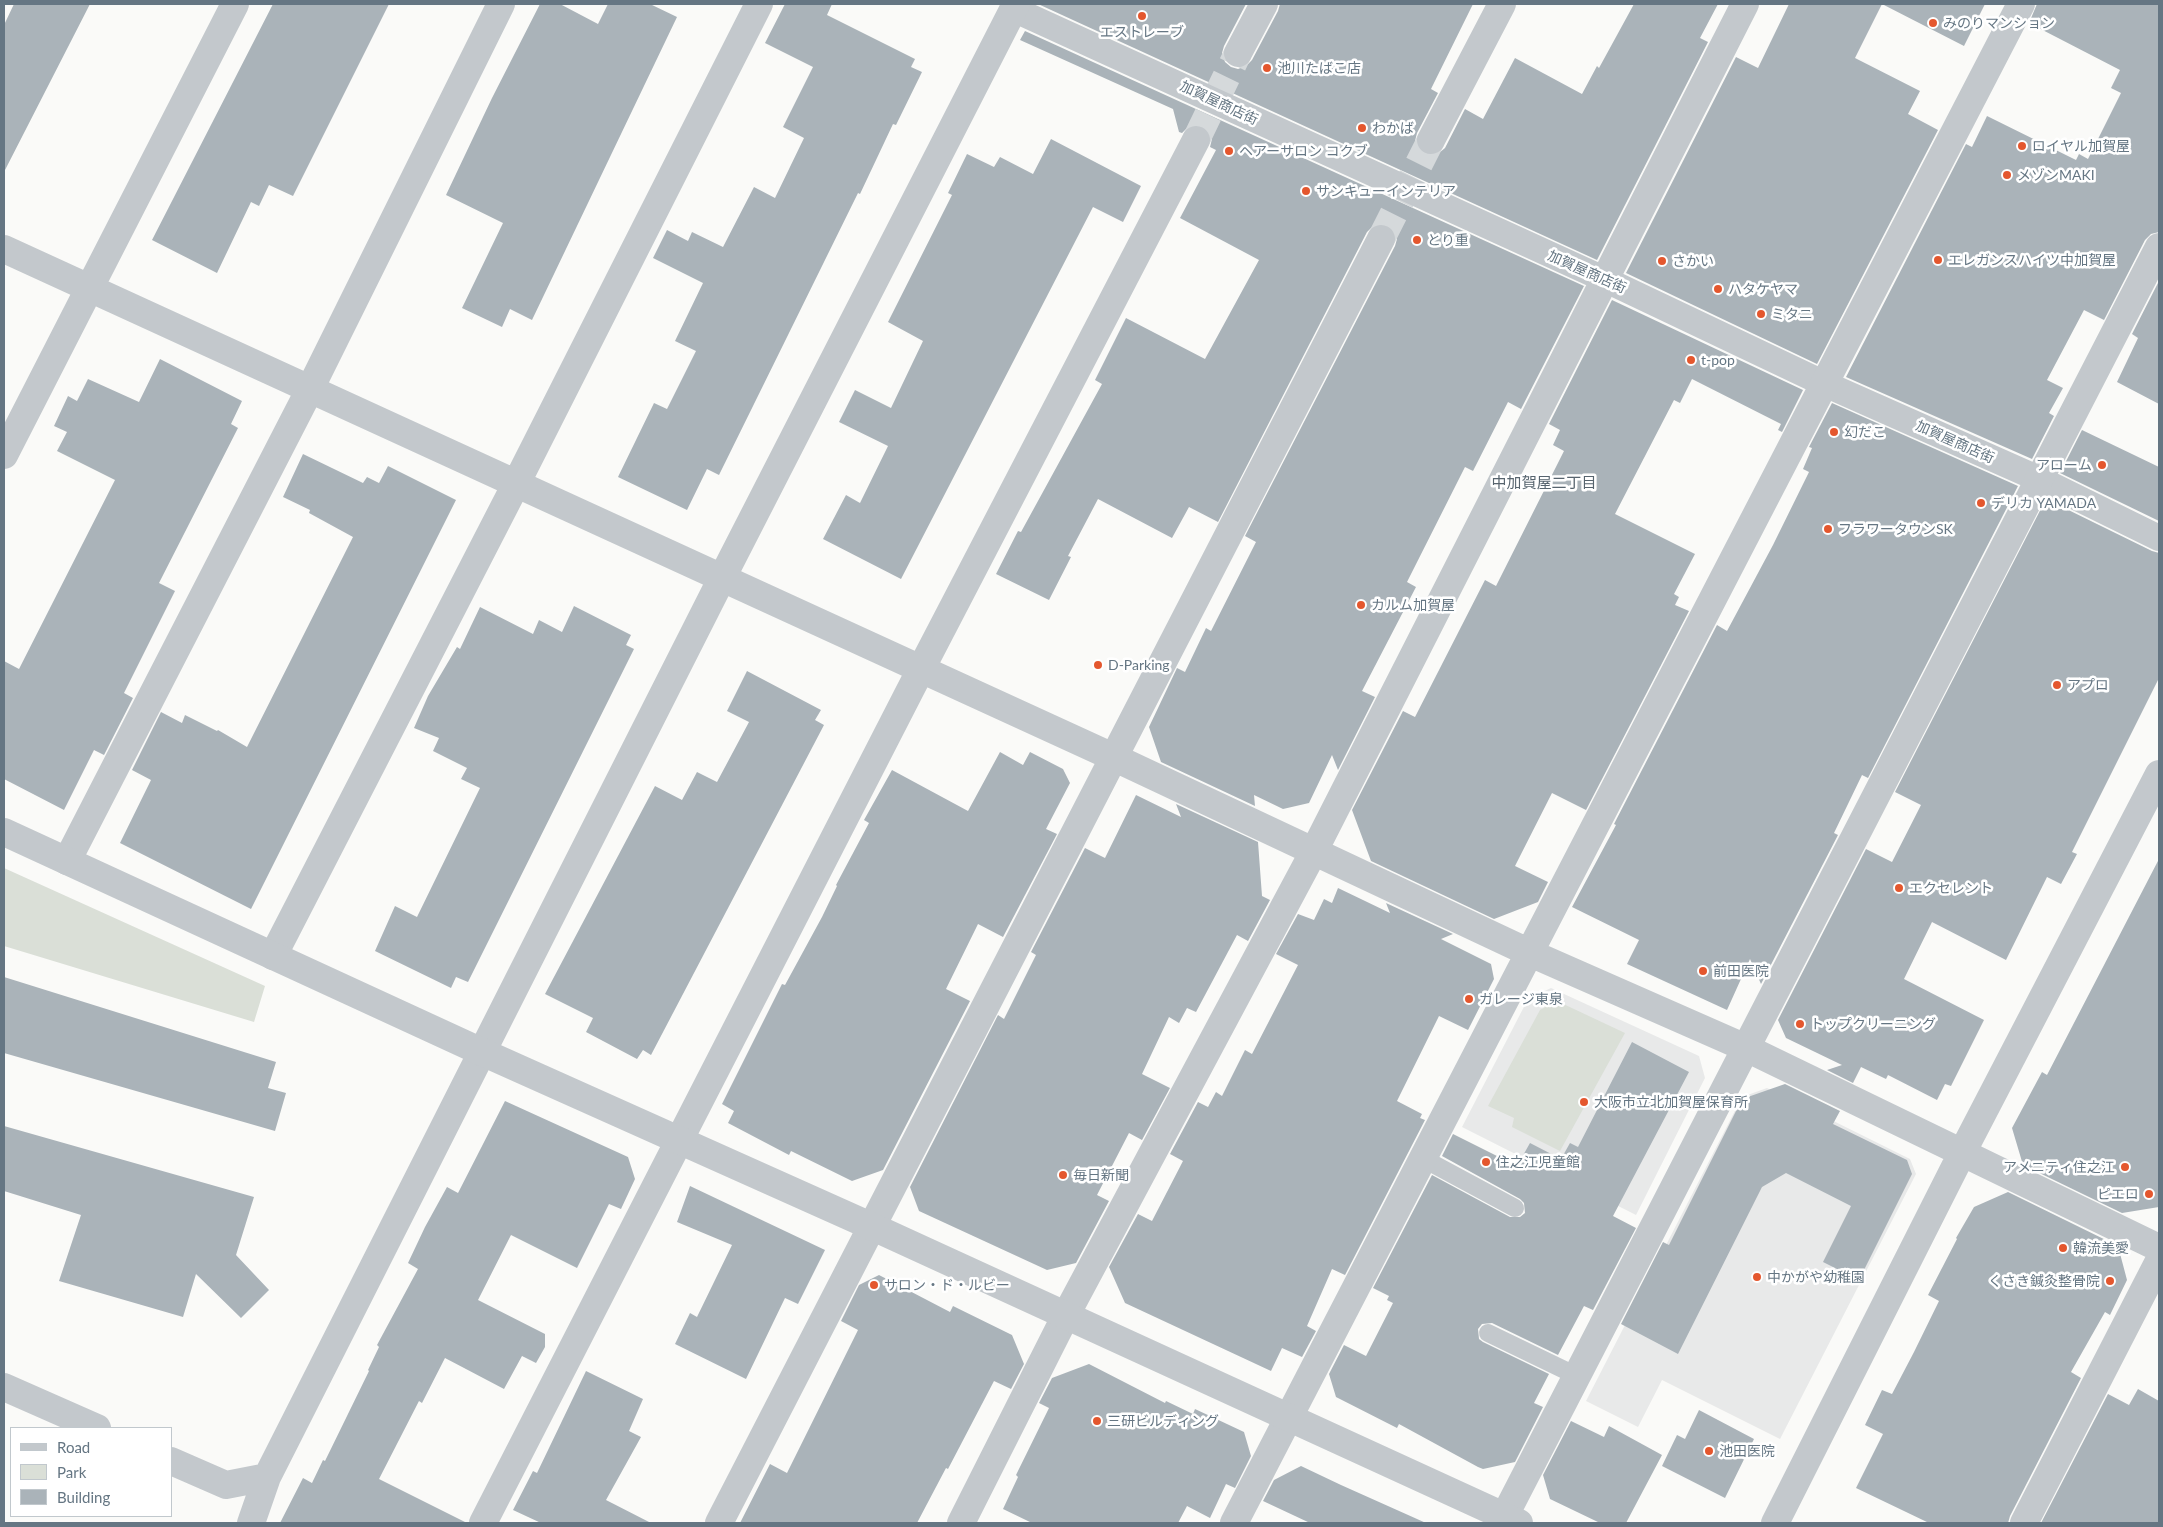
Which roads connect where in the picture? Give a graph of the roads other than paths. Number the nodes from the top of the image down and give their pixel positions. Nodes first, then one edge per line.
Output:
1 (235, 4) edge
2 (500, 4) edge
3 (760, 4) edge
4 (1264, 4) edge
5 (1502, 4) edge
6 (1745, 4) edge
7 (2021, 4) edge
8 (1010, 6) edge
9 (1238, 53) tunnel mouth
10 (1196, 140) tunnel mouth
11 (1431, 140) tunnel mouth
12 (1381, 239) tunnel mouth
13 (2159, 247) edge
14 (4, 249) edge
15 (1606, 280) junction
16 (89, 287) junction
17 (1825, 384) junction
18 (310, 390) junction
19 (4, 455) edge
20 (2039, 479) junction
21 (516, 484) junction
22 (2159, 538) edge
23 (722, 578) junction
24 (921, 669) junction
25 (1113, 757) junction
26 (2159, 774) edge
27 (4, 832) edge
28 (1314, 851) junction
29 (67, 861) junction
30 (1530, 953) junction
31 (273, 956) junction
32 (1746, 1048) junction
33 (482, 1052) junction
34 (680, 1139) junction
35 (1962, 1153) junction
36 (1424, 1159) junction
37 (1515, 1208) dead end
38 (872, 1227) junction
39 (2159, 1248) edge
40 (2159, 1260) edge
41 (1066, 1315) junction
42 (1488, 1332) dead end
43 (1577, 1376) junction
44 (4, 1387) edge
45 (1288, 1419) junction
46 (95, 1427) edge
47 (172, 1461) edge
48 (267, 1477) junction
49 (1508, 1521) edge
50 (251, 1523) edge
51 (483, 1523) edge
52 (719, 1523) edge
53 (962, 1523) edge
54 (1234, 1523) edge
55 (1775, 1523) edge
56 (2024, 1523) edge

1 - 16 street
2 - 18 street
3 - 21 street
4 - 9 street
5 - 11 street
6 - 15 street
7 - 17 street
8 - 15 street, 加賀屋商店街
8 - 23 street
10 - 24 street
12 - 25 street
13 - 20 street
14 - 16 street
15 - 17 street, 加賀屋商店街
15 - 28 street
16 - 18 street
16 - 19 street
17 - 20 street, 加賀屋商店街
17 - 30 street
18 - 21 street
18 - 29 street
20 - 22 street, 加賀屋商店街
20 - 32 street
21 - 23 street
21 - 31 street
23 - 24 street
23 - 33 street
24 - 25 street
24 - 34 street
25 - 28 street
25 - 38 street
26 - 35 street
27 - 29 street
28 - 30 street
28 - 41 street
29 - 31 street
30 - 32 street
30 - 36 street
31 - 33 street
32 - 35 street
32 - 43 street
33 - 34 street
33 - 48 street
34 - 38 street
34 - 51 street
35 - 39 street
35 - 55 street
36 - 37 lane
36 - 45 street
38 - 41 street
38 - 52 street
40 - 56 street
41 - 45 street
41 - 53 street
42 - 43 lane
43 - 49 street
44 - 46 street
45 - 49 street
45 - 54 street
47 - 48 street
48 - 50 street

